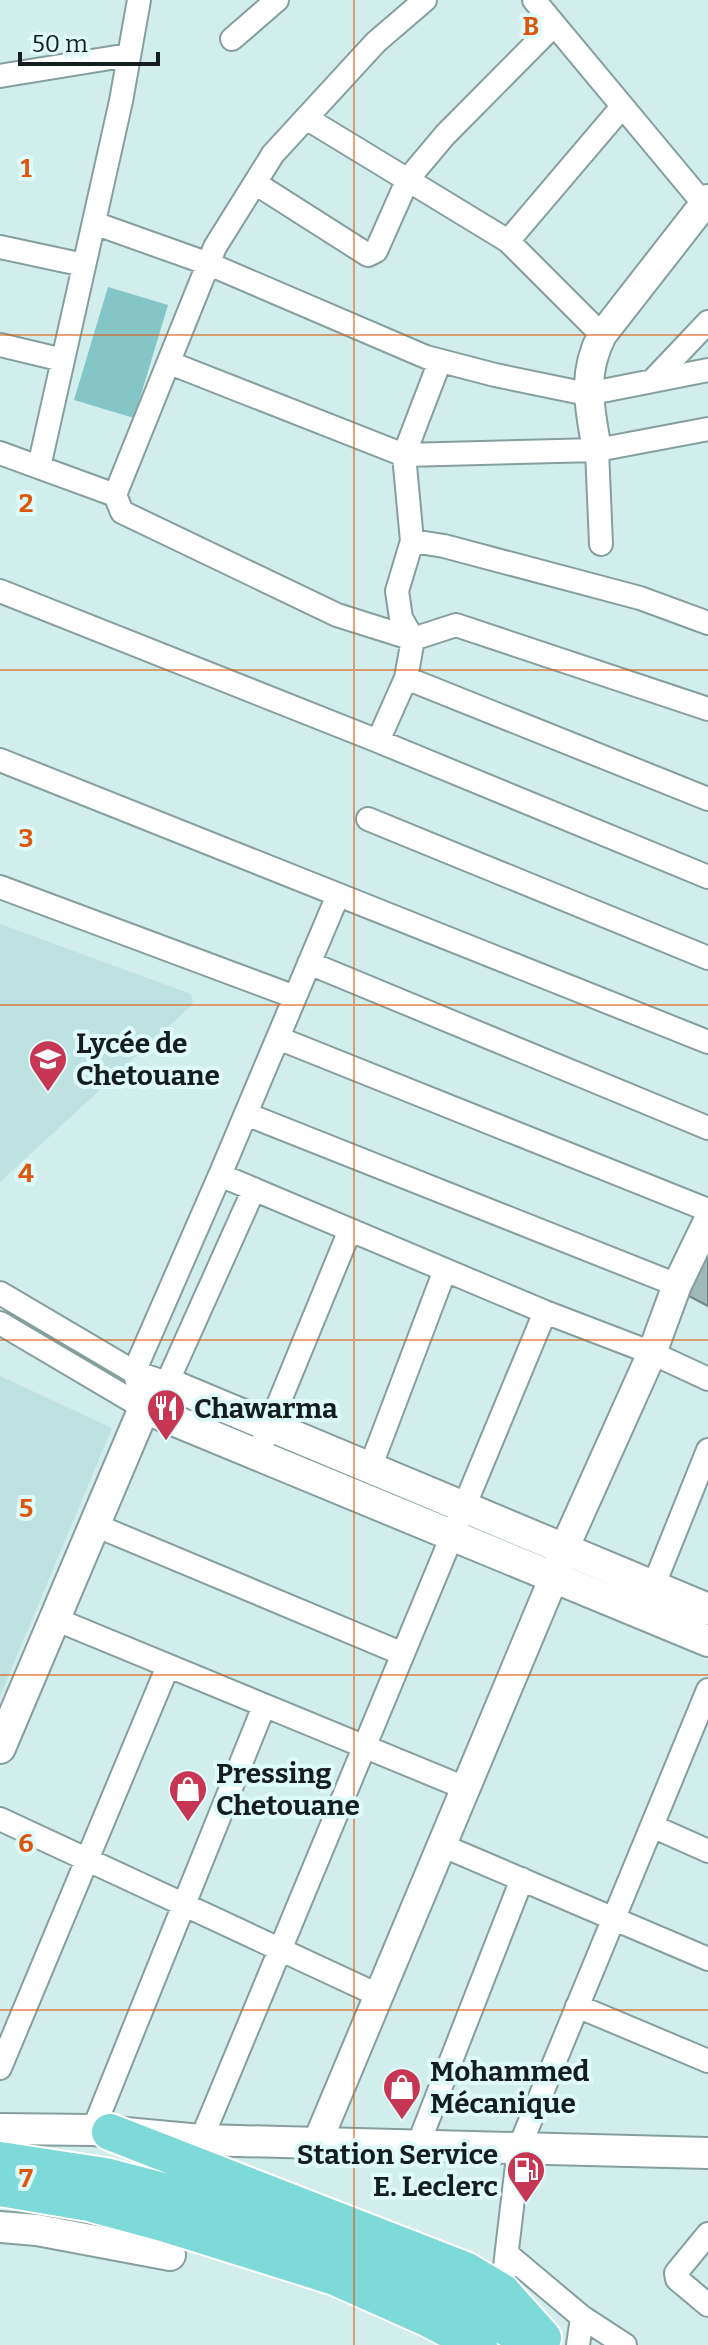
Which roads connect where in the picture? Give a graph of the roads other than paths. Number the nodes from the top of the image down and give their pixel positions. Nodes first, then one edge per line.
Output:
1 (139, 0) edge
2 (277, 0) edge
3 (425, 0) edge
4 (534, 0) edge
5 (554, 25) junction
6 (232, 39) dead end
7 (129, 55) junction
8 (0, 76) edge
9 (622, 107) junction
10 (306, 118) junction
11 (408, 179) junction
12 (255, 183) junction
13 (706, 204) edge
14 (94, 223) junction
15 (508, 241) junction
16 (0, 247) edge
17 (209, 264) junction
18 (84, 265) junction
19 (708, 322) edge
20 (602, 335) junction
21 (0, 345) edge
22 (63, 360) junction
23 (440, 361) junction
24 (170, 363) junction
25 (708, 370) edge
26 (654, 379) junction
27 (587, 394) junction
28 (708, 429) edge
29 (597, 450) junction
30 (0, 453) edge
31 (404, 455) junction
32 (39, 467) junction
33 (115, 495) junction
34 (412, 541) junction
35 (601, 544) dead end
36 (0, 591) edge
37 (708, 623) edge
38 (413, 639) junction
39 (406, 678) junction
40 (708, 709) edge
41 (378, 741) junction
42 (0, 760) edge
43 (708, 799) edge
44 (368, 819) dead end
45 (708, 877) edge
46 (0, 887) edge
47 (338, 895) junction
48 (708, 958) edge
49 (309, 963) junction
50 (295, 997) junction
51 (278, 1038) junction
52 (708, 1042) edge
53 (246, 1114) junction
54 (708, 1128) edge
55 (220, 1175) junction
56 (254, 1189) junction
57 (708, 1210) edge
58 (708, 1221) edge
59 (350, 1230) junction
60 (445, 1270) junction
61 (677, 1285) junction
62 (0, 1293) edge
63 (545, 1312) junction
64 (0, 1323) edge
65 (652, 1353) junction
66 (134, 1372) junction
67 (708, 1379) edge
68 (167, 1383) junction
69 (144, 1408) junction
70 (268, 1425) junction
71 (708, 1450) edge
72 (257, 1456) junction
73 (370, 1468) junction
74 (464, 1507) junction
75 (95, 1525) junction
76 (452, 1535) junction
77 (559, 1563) junction
78 (648, 1600) junction
79 (708, 1609) edge
80 (55, 1619) junction
81 (708, 1641) edge
82 (403, 1654) junction
83 (168, 1666) junction
84 (708, 1690) edge
85 (264, 1706) junction
86 (365, 1747) junction
87 (0, 1748) edge
88 (465, 1788) junction
89 (0, 1819) edge
90 (652, 1826) junction
91 (441, 1845) junction
92 (708, 1851) edge
93 (86, 1859) junction
94 (522, 1879) junction
95 (184, 1905) junction
96 (613, 1918) junction
97 (280, 1949) junction
98 (708, 1959) edge
99 (378, 1995) junction
100 (577, 2006) junction
101 (708, 2061) edge
102 (0, 2068) edge
103 (0, 2129) edge
104 (101, 2131) junction
105 (201, 2140) junction
106 (317, 2143) junction
107 (418, 2145) junction
108 (519, 2148) junction
109 (708, 2153) edge
110 (0, 2160) edge
111 (0, 2188) edge
112 (0, 2227) edge
113 (708, 2234) edge
114 (507, 2254) junction
115 (170, 2255) dead end
116 (502, 2292) junction
117 (708, 2305) edge
118 (582, 2317) junction
119 (479, 2345) edge
120 (538, 2345) edge
121 (549, 2345) edge
122 (578, 2345) edge
123 (625, 2345) edge

1 - 7 street
2 - 6 street
3 - 10 street
4 - 5 street
5 - 9 street
5 - 11 street
7 - 8 street
7 - 14 street
9 - 13 street
9 - 15 street
10 - 11 street
10 - 12 street
11 - 12 street
11 - 15 street
12 - 17 street
13 - 20 street
14 - 17 street
14 - 18 street
15 - 20 street
16 - 18 street
17 - 23 street
17 - 24 street
18 - 22 street
19 - 26 street
20 - 27 street
21 - 22 street
22 - 32 street
23 - 27 street
23 - 31 street
24 - 31 street
24 - 33 street
25 - 26 street
26 - 27 street
27 - 29 street
28 - 29 street
29 - 31 street
29 - 35 street
30 - 32 street
31 - 34 street
32 - 33 street
33 - 38 street
34 - 37 street
34 - 38 street
36 - 41 street
38 - 39 street
38 - 40 street
39 - 41 street
39 - 43 street
41 - 45 street
42 - 47 street
44 - 48 street
46 - 50 street
47 - 49 street
47 - 52 street
49 - 50 street
49 - 54 street
50 - 51 street
51 - 53 street
51 - 57 street
53 - 55 street
53 - 61 street
55 - 56 street
55 - 66 street
56 - 59 street
56 - 68 street
58 - 61 street
59 - 60 street
59 - 70 street
60 - 63 street
60 - 73 street
61 - 65 street
62 - 66 street
63 - 65 street
63 - 74 street
64 - 69 street
65 - 67 street
65 - 77 street
66 - 68 street
66 - 69 street
68 - 69 main road
68 - 70 main road
69 - 72 main road
69 - 75 main road
70 - 72 street
70 - 73 main road
71 - 78 street
72 - 76 main road
73 - 74 main road
74 - 76 street
74 - 77 main road
75 - 80 main road
75 - 82 street
76 - 77 main road
76 - 82 street
77 - 78 main road
77 - 88 street
78 - 79 main road
78 - 81 main road
80 - 83 street
80 - 87 main road
82 - 86 street
83 - 85 street
83 - 93 street
84 - 90 street
85 - 86 street
85 - 95 street
86 - 88 street
86 - 97 street
88 - 91 street
89 - 93 street
90 - 92 street
90 - 96 street
91 - 94 street
91 - 99 street
93 - 95 street
93 - 102 street
94 - 96 street
94 - 107 street
95 - 97 street
95 - 104 street
96 - 98 street
96 - 100 street
97 - 99 street
97 - 105 street
99 - 106 street
100 - 101 street
100 - 108 street
103 - 104 main road
104 - 105 main road
104 - 116 highway
105 - 106 main road
106 - 107 main road
107 - 108 main road
108 - 109 main road
108 - 114 street
110 - 120 highway
111 - 119 highway
112 - 115 main road
113 - 117 street
114 - 116 street
114 - 118 street
116 - 121 highway
118 - 122 street
118 - 123 street

